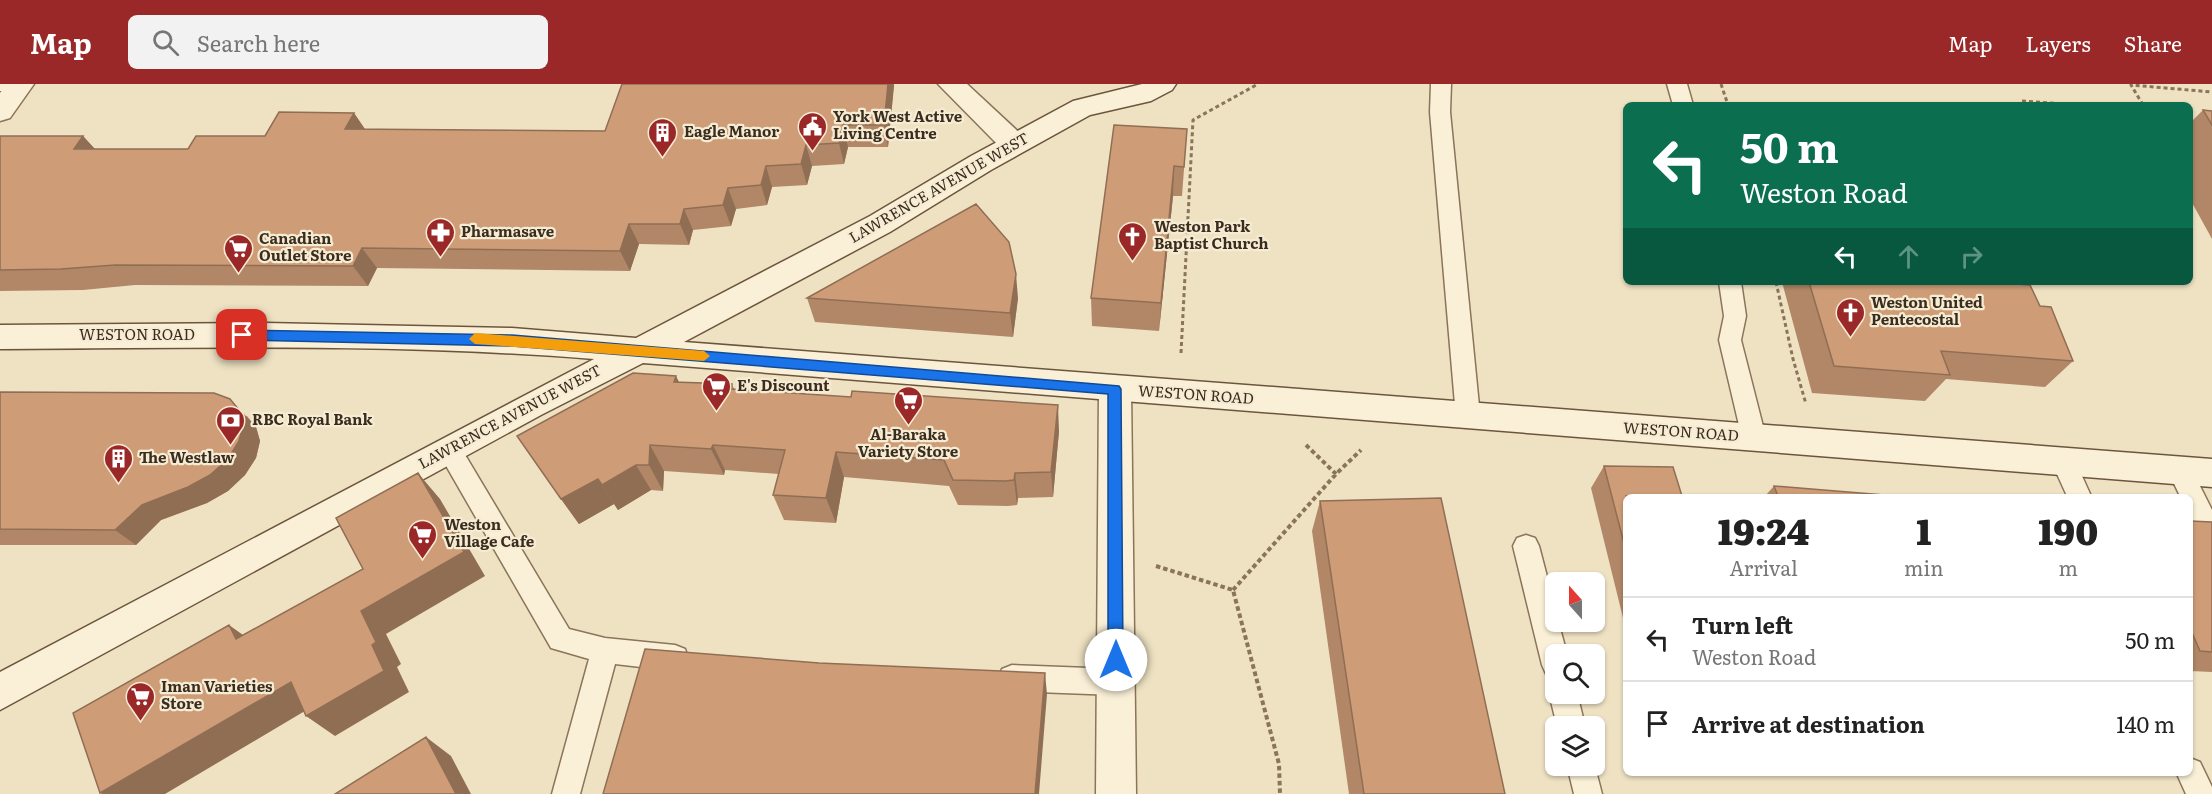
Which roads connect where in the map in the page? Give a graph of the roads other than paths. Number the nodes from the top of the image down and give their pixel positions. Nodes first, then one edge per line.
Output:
1 (951, 84) edge
2 (1103, 84) edge
3 (1163, 84) edge
4 (1441, 84) edge
5 (1677, 84) edge
6 (13, 85) edge
7 (1682, 102) edge
8 (1083, 107) junction
9 (0, 112) edge
10 (1014, 144) junction
11 (1730, 285) edge
12 (0, 337) edge
13 (638, 351) junction
14 (1114, 389) junction
15 (1468, 416) junction
16 (1754, 438) junction
17 (449, 450) junction
18 (2064, 463) junction
19 (2196, 472) edge
20 (2078, 494) edge
21 (2212, 536) edge
22 (1526, 546) dead end
23 (1551, 644) edge
24 (605, 650) junction
25 (699, 659) edge
26 (988, 676) edge
27 (1116, 682) junction
28 (0, 692) edge
29 (1584, 776) edge
30 (566, 794) edge
31 (1116, 794) edge
32 (1588, 794) edge

1 - 10 main road
2 - 8 main road, LAWRENCE AVENUE WEST
3 - 8 main road, LAWRENCE AVENUE WEST
4 - 15 lane
5 - 7 lane
6 - 9 main road
8 - 10 main road, LAWRENCE AVENUE WEST
10 - 13 main road, LAWRENCE AVENUE WEST
11 - 16 lane
12 - 13 main road, WESTON ROAD
13 - 14 main road, WESTON ROAD
13 - 17 main road, LAWRENCE AVENUE WEST
14 - 15 main road, WESTON ROAD
14 - 27 main road
15 - 16 main road, WESTON ROAD
16 - 18 main road, WESTON ROAD
17 - 24 lane
17 - 28 main road, LAWRENCE AVENUE WEST
18 - 19 main road, WESTON ROAD
18 - 20 lane
19 - 21 lane
22 - 23 lane
24 - 25 lane
24 - 30 lane
26 - 27 lane
27 - 31 main road
29 - 32 lane

